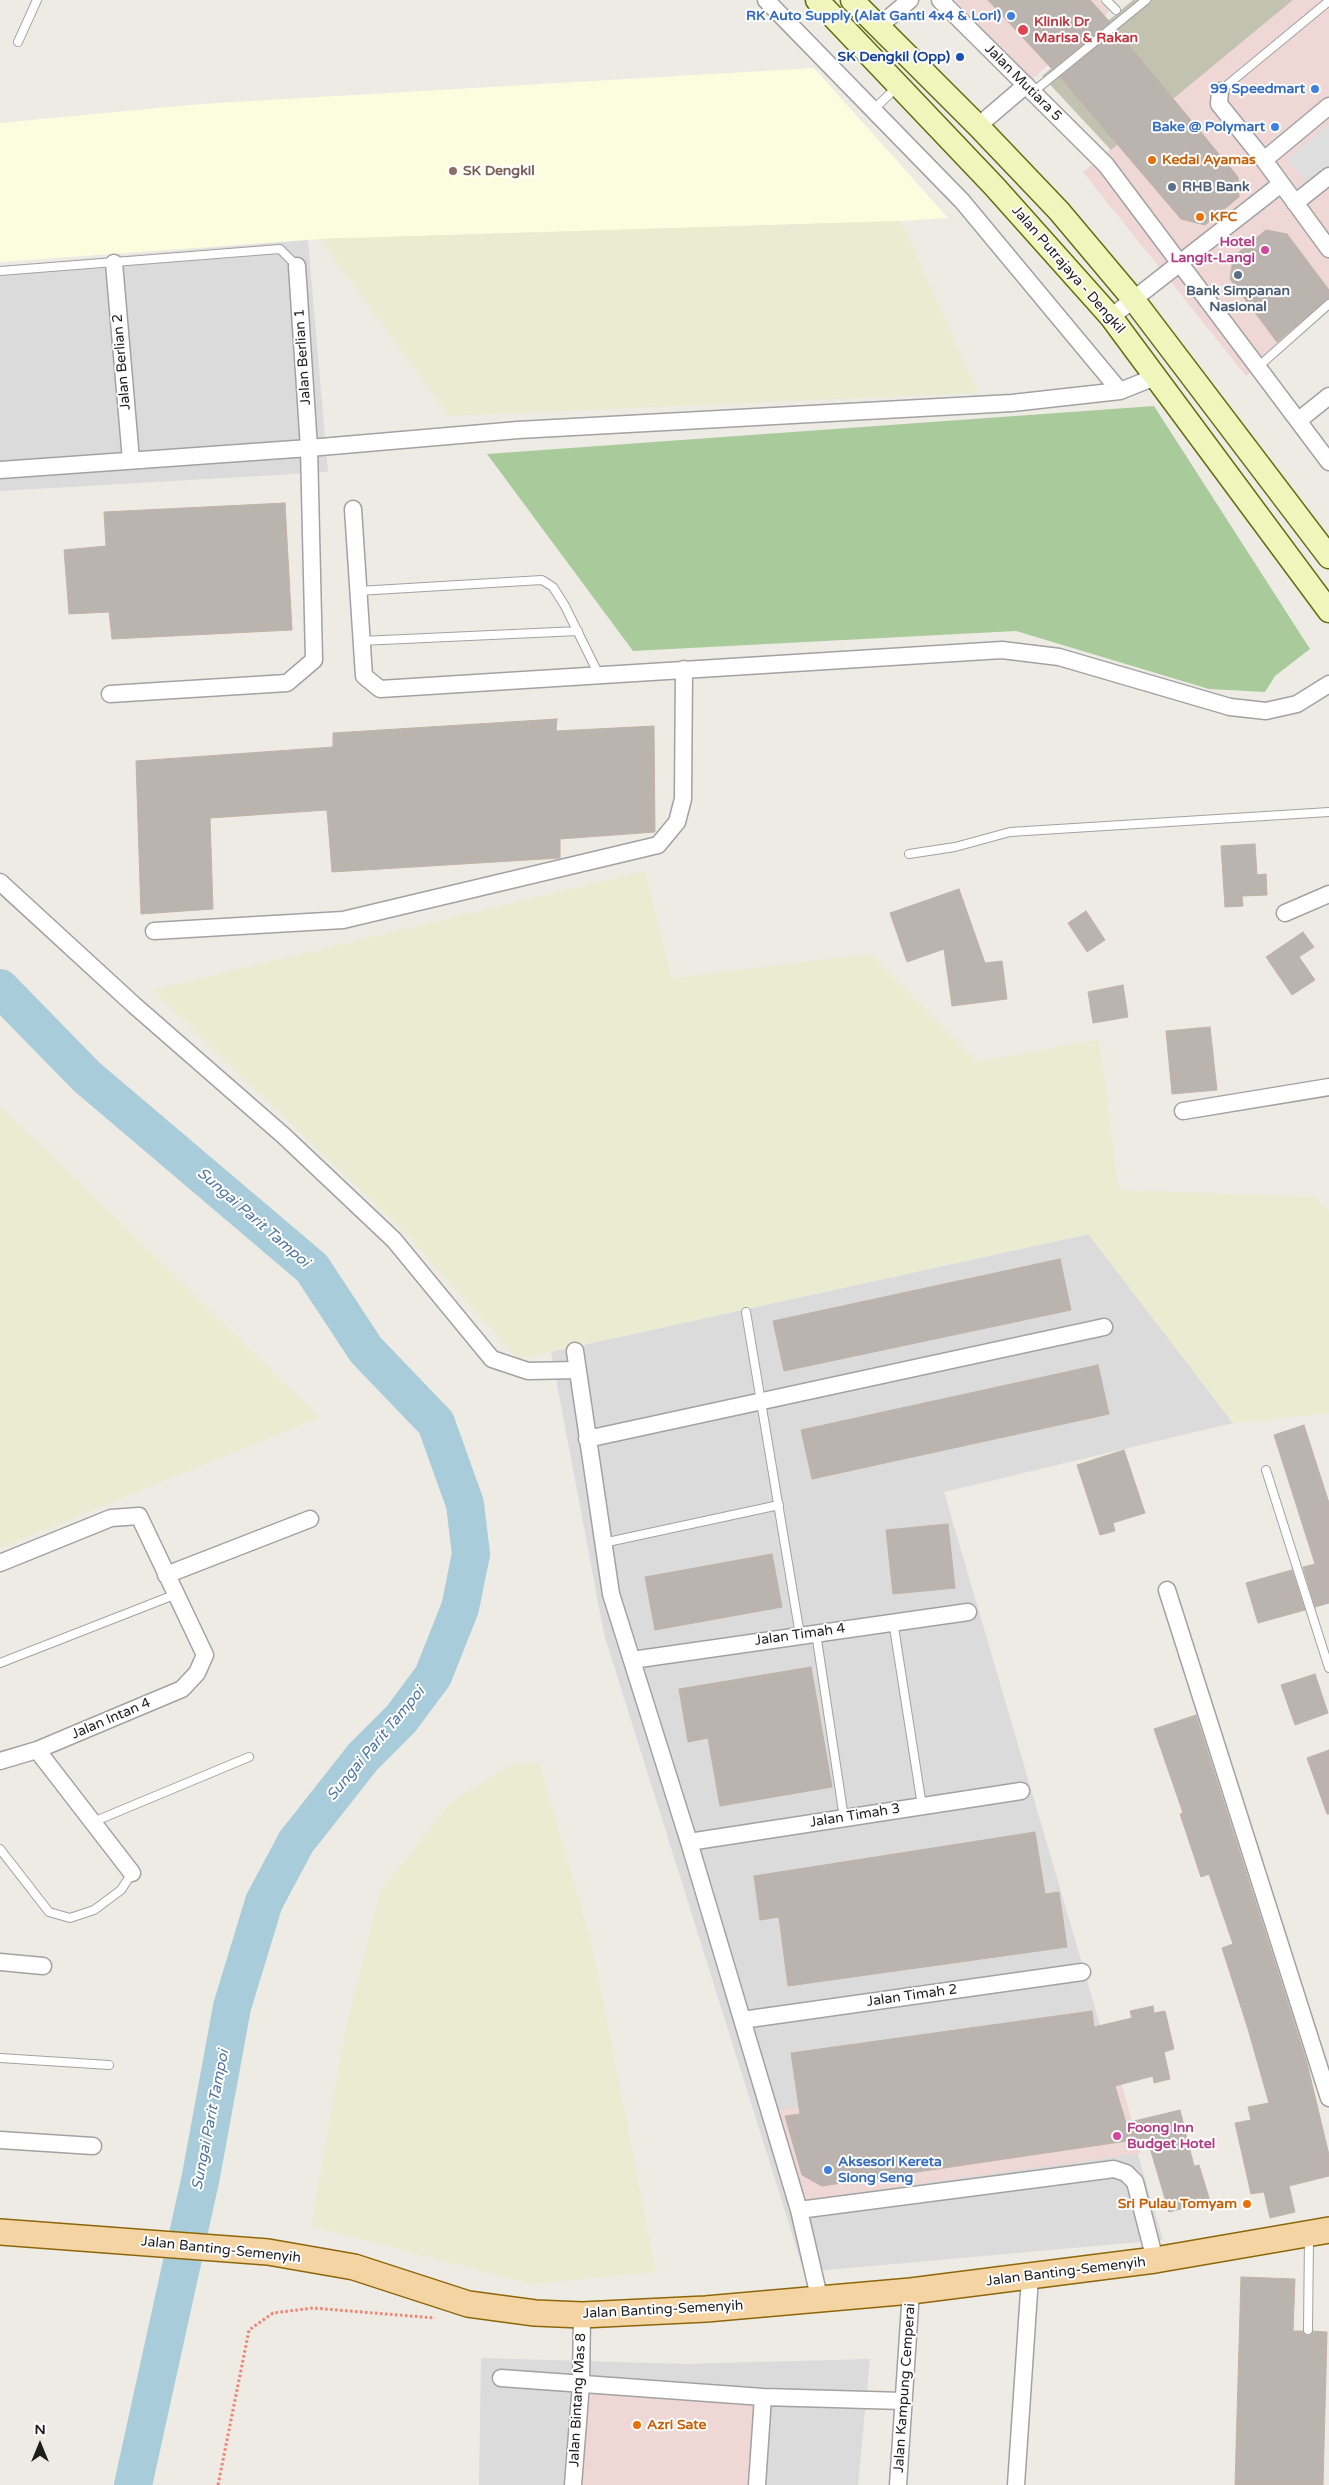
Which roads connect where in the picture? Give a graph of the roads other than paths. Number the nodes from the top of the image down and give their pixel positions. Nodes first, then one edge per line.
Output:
1 (37, 0) edge
2 (766, 0) edge
3 (817, 0) edge
4 (852, 0) edge
5 (910, 0) edge
6 (940, 0) edge
7 (1106, 0) edge
8 (1146, 0) edge
9 (1329, 1) edge
10 (1116, 10) dead end
11 (878, 27) junction
12 (18, 42) dead end
13 (899, 86) junction
14 (1029, 89) junction
15 (1220, 92) joint
16 (1329, 106) edge
17 (872, 110) junction
18 (978, 126) junction
19 (1264, 160) junction
20 (1329, 176) edge
21 (1281, 184) junction
22 (1295, 203) junction
23 (1329, 249) edge
24 (114, 263) junction
25 (1180, 263) junction
26 (297, 266) joint
27 (0, 271) edge
28 (1132, 299) junction
29 (1329, 304) edge
30 (1111, 317) junction
31 (1258, 366) junction
32 (1155, 377) junction
33 (1120, 391) junction
34 (1329, 396) edge
35 (1299, 420) junction
36 (309, 448) junction
37 (131, 460) junction
38 (1329, 462) edge
39 (0, 470) edge
40 (353, 509) dead end
41 (1329, 557) edge
42 (358, 591) junction
43 (1329, 611) edge
44 (578, 630) junction
45 (362, 641) junction
46 (684, 670) junction
47 (600, 675) junction
48 (1329, 684) edge
49 (110, 694) dead end
50 (1329, 812) edge
51 (909, 854) dead end
52 (0, 882) edge
53 (1329, 894) edge
54 (1285, 913) dead end
55 (154, 931) dead end
56 (1329, 1087) edge
57 (1183, 1111) dead end
58 (746, 1312) dead end
59 (1104, 1327) dead end
60 (575, 1351) dead end
61 (578, 1370) junction
62 (762, 1401) junction
63 (587, 1439) junction
64 (1266, 1470) dead end
65 (779, 1505) junction
66 (310, 1519) dead end
67 (603, 1542) junction
68 (0, 1563) edge
69 (166, 1575) junction
70 (1167, 1590) dead end
71 (174, 1595) junction
72 (968, 1612) dead end
73 (894, 1622) junction
74 (808, 1634) junction
75 (632, 1660) junction
76 (0, 1663) edge
77 (1329, 1668) edge
78 (37, 1750) junction
79 (250, 1757) dead end
80 (0, 1761) edge
81 (1021, 1790) dead end
82 (922, 1806) junction
83 (844, 1818) junction
84 (93, 1822) junction
85 (689, 1842) junction
86 (0, 1849) edge
87 (132, 1872) joint
88 (0, 1962) edge
89 (43, 1966) dead end
90 (1082, 1972) dead end
91 (742, 2020) junction
92 (0, 2058) edge
93 (109, 2064) dead end
94 (1329, 2098) edge
95 (0, 2140) edge
96 (93, 2146) dead end
97 (799, 2210) junction
98 (1319, 2231) edge
99 (0, 2232) edge
100 (1155, 2260) junction
101 (1030, 2277) junction
102 (911, 2291) junction
103 (820, 2300) junction
104 (582, 2315) junction
105 (1308, 2330) dead end
106 (500, 2378) dead end
107 (581, 2384) junction
108 (763, 2397) junction
109 (903, 2401) junction
110 (573, 2485) edge
111 (757, 2485) edge
112 (898, 2485) edge
113 (1016, 2485) edge

1 - 12 lane
2 - 17 street
3 - 13 main road, Jalan Putrajaya - Dengkil
4 - 11 main road, Jalan Putrajaya - Dengkil
5 - 11 street
6 - 14 street, Jalan Mutiara 5
7 - 10 lane
8 - 14 lane
9 - 15 lane
11 - 18 main road, Jalan Putrajaya - Dengkil
13 - 17 lane
13 - 30 main road, Jalan Putrajaya - Dengkil
14 - 18 street
14 - 25 street, Jalan Mutiara 5
15 - 19 street
16 - 19 street
17 - 33 street
18 - 28 main road, Jalan Putrajaya - Dengkil
19 - 21 street
20 - 22 street
21 - 22 street
21 - 25 street
22 - 23 street
24 - 26 lane
24 - 27 lane
24 - 37 street, Jalan Berlian 2
25 - 28 street
25 - 31 street, Jalan Mutiara 5
26 - 36 street, Jalan Berlian 1
28 - 30 street
28 - 41 main road, Jalan Putrajaya - Dengkil
29 - 31 lane
30 - 32 main road, Jalan Putrajaya - Dengkil
31 - 35 street, Jalan Mutiara 5
32 - 33 street
32 - 43 main road, Jalan Putrajaya - Dengkil
33 - 36 street
34 - 35 street
35 - 38 street, Jalan Mutiara 5
36 - 37 street
36 - 49 street, Jalan Berlian 1
37 - 39 street
40 - 42 street
42 - 44 lane
42 - 45 street
44 - 45 lane
44 - 47 lane
45 - 47 street
46 - 47 street
46 - 48 street
46 - 55 street
50 - 51 lane
52 - 61 street
53 - 54 street
56 - 57 street
58 - 62 lane
59 - 62 street
60 - 61 street
61 - 63 street
62 - 63 street
62 - 65 lane
63 - 67 street
64 - 77 lane
65 - 67 lane
65 - 74 lane
66 - 69 street
67 - 75 street
68 - 69 street
69 - 71 street
70 - 94 street
71 - 76 lane
71 - 78 street, Jalan Intan 4
72 - 73 street, Jalan Timah 4
73 - 74 street, Jalan Timah 4
73 - 82 lane
74 - 75 street, Jalan Timah 4
74 - 83 lane
75 - 85 street
78 - 80 street, Jalan Intan 4
78 - 84 street
79 - 84 lane
81 - 82 street, Jalan Timah 3
82 - 83 street, Jalan Timah 3
83 - 85 street, Jalan Timah 3
84 - 87 street
85 - 91 street
86 - 87 lane
88 - 89 street
90 - 91 street, Jalan Timah 2
91 - 97 street
92 - 93 lane
95 - 96 street
97 - 100 street
97 - 103 street
98 - 100 main road, Jalan Banting-Semenyih
98 - 105 lane
99 - 104 main road, Jalan Banting-Semenyih
100 - 101 main road, Jalan Banting-Semenyih
101 - 102 main road, Jalan Banting-Semenyih
101 - 113 street
102 - 103 main road, Jalan Banting-Semenyih
102 - 109 street, Jalan Kampung Cemperai
103 - 104 main road, Jalan Banting-Semenyih
104 - 107 street, Jalan Bintang Mas 8
106 - 107 street
107 - 108 street
107 - 110 street, Jalan Bintang Mas 8
108 - 109 street
108 - 111 street
109 - 112 street, Jalan Kampung Cemperai

